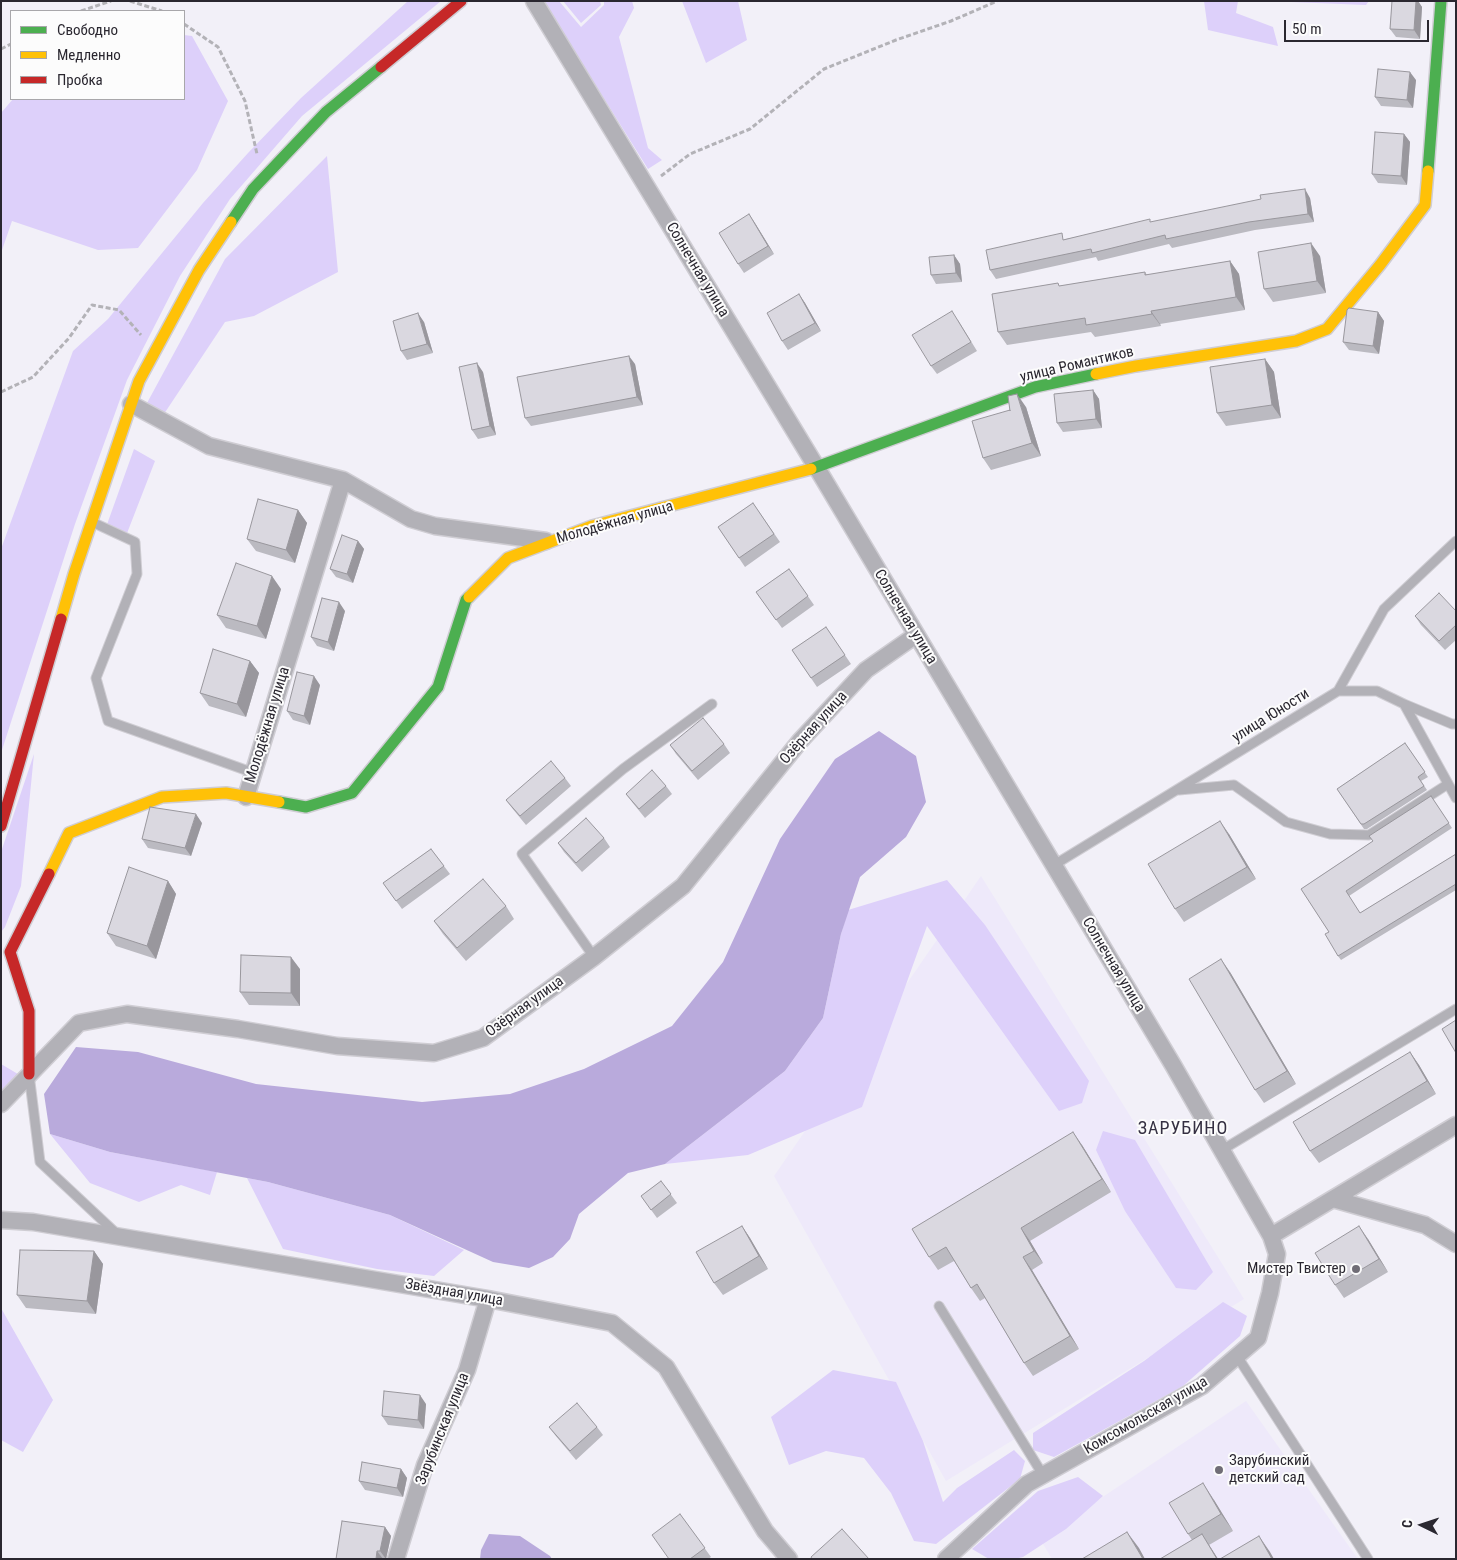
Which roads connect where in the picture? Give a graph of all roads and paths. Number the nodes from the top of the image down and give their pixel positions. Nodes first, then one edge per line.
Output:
1 (111, 1) edge
2 (130, 1) edge
3 (461, 1) edge
4 (534, 1) edge
5 (997, 1) edge
6 (1441, 1) edge
7 (84, 10) edge
8 (159, 10) edge
9 (185, 25) edge
10 (262, 179) junction
11 (646, 188) junction
12 (155, 351) junction
13 (1, 392) edge
14 (131, 404) junction
15 (817, 468) junction
16 (343, 480) junction
17 (92, 522) junction
18 (1456, 541) edge
19 (550, 542) junction
20 (916, 635) junction
21 (1338, 691) junction
22 (712, 704) dead end
23 (1404, 704) junction
24 (1456, 724) edge
25 (254, 773) junction
26 (1448, 784) junction
27 (1176, 790) junction
28 (246, 797) junction
29 (1456, 798) edge
30 (1, 826) edge
31 (1054, 865) junction
32 (594, 957) junction
33 (1456, 1009) edge
34 (29, 1074) junction
35 (1, 1104) edge
36 (1456, 1125) edge
37 (1222, 1150) junction
38 (1333, 1199) junction
39 (1, 1220) edge
40 (1271, 1236) junction
41 (121, 1237) junction
42 (1456, 1244) edge
43 (488, 1298) junction
44 (938, 1306) dead end
45 (1237, 1356) junction
46 (1043, 1475) junction
47 (396, 1559) edge
48 (789, 1559) edge
49 (946, 1559) edge
50 (1368, 1559) edge

1 - 7 path
2 - 8 path
3 - 10 street
4 - 11 street, Солнечная улица
5 - 11 path
6 - 15 street, улица Романтиков
9 - 10 path
10 - 12 street
11 - 15 street, Солнечная улица
12 - 13 path
12 - 14 street
14 - 16 street
14 - 17 street
15 - 19 street, Молодёжная улица
15 - 20 street, Солнечная улица
16 - 19 street
16 - 25 street, Молодёжная улица
17 - 25 lane
17 - 30 street
18 - 21 lane, улица Юности
19 - 28 street, Молодёжная улица
20 - 31 street, Солнечная улица
20 - 32 street, Озёрная улица
21 - 23 lane
21 - 27 lane, улица Юности
22 - 32 lane
23 - 24 lane
23 - 26 lane
25 - 28 street, Молодёжная улица
26 - 27 lane
26 - 29 lane
27 - 31 lane, улица Юности
28 - 34 street, Молодёжная улица
31 - 37 street, Солнечная улица
32 - 34 street, Озёрная улица
33 - 37 lane
34 - 35 street, Озёрная улица
34 - 41 lane
36 - 38 street
37 - 40 street, Солнечная улица
38 - 40 street
38 - 42 street
39 - 41 street, Звёздная улица
40 - 45 street, Комсомольская улица
41 - 43 street, Звёздная улица
43 - 47 street, Зарубинская улица
43 - 48 street, Звёздная улица
44 - 46 lane
45 - 46 street, Комсомольская улица
45 - 50 lane
46 - 49 street, Комсомольская улица

